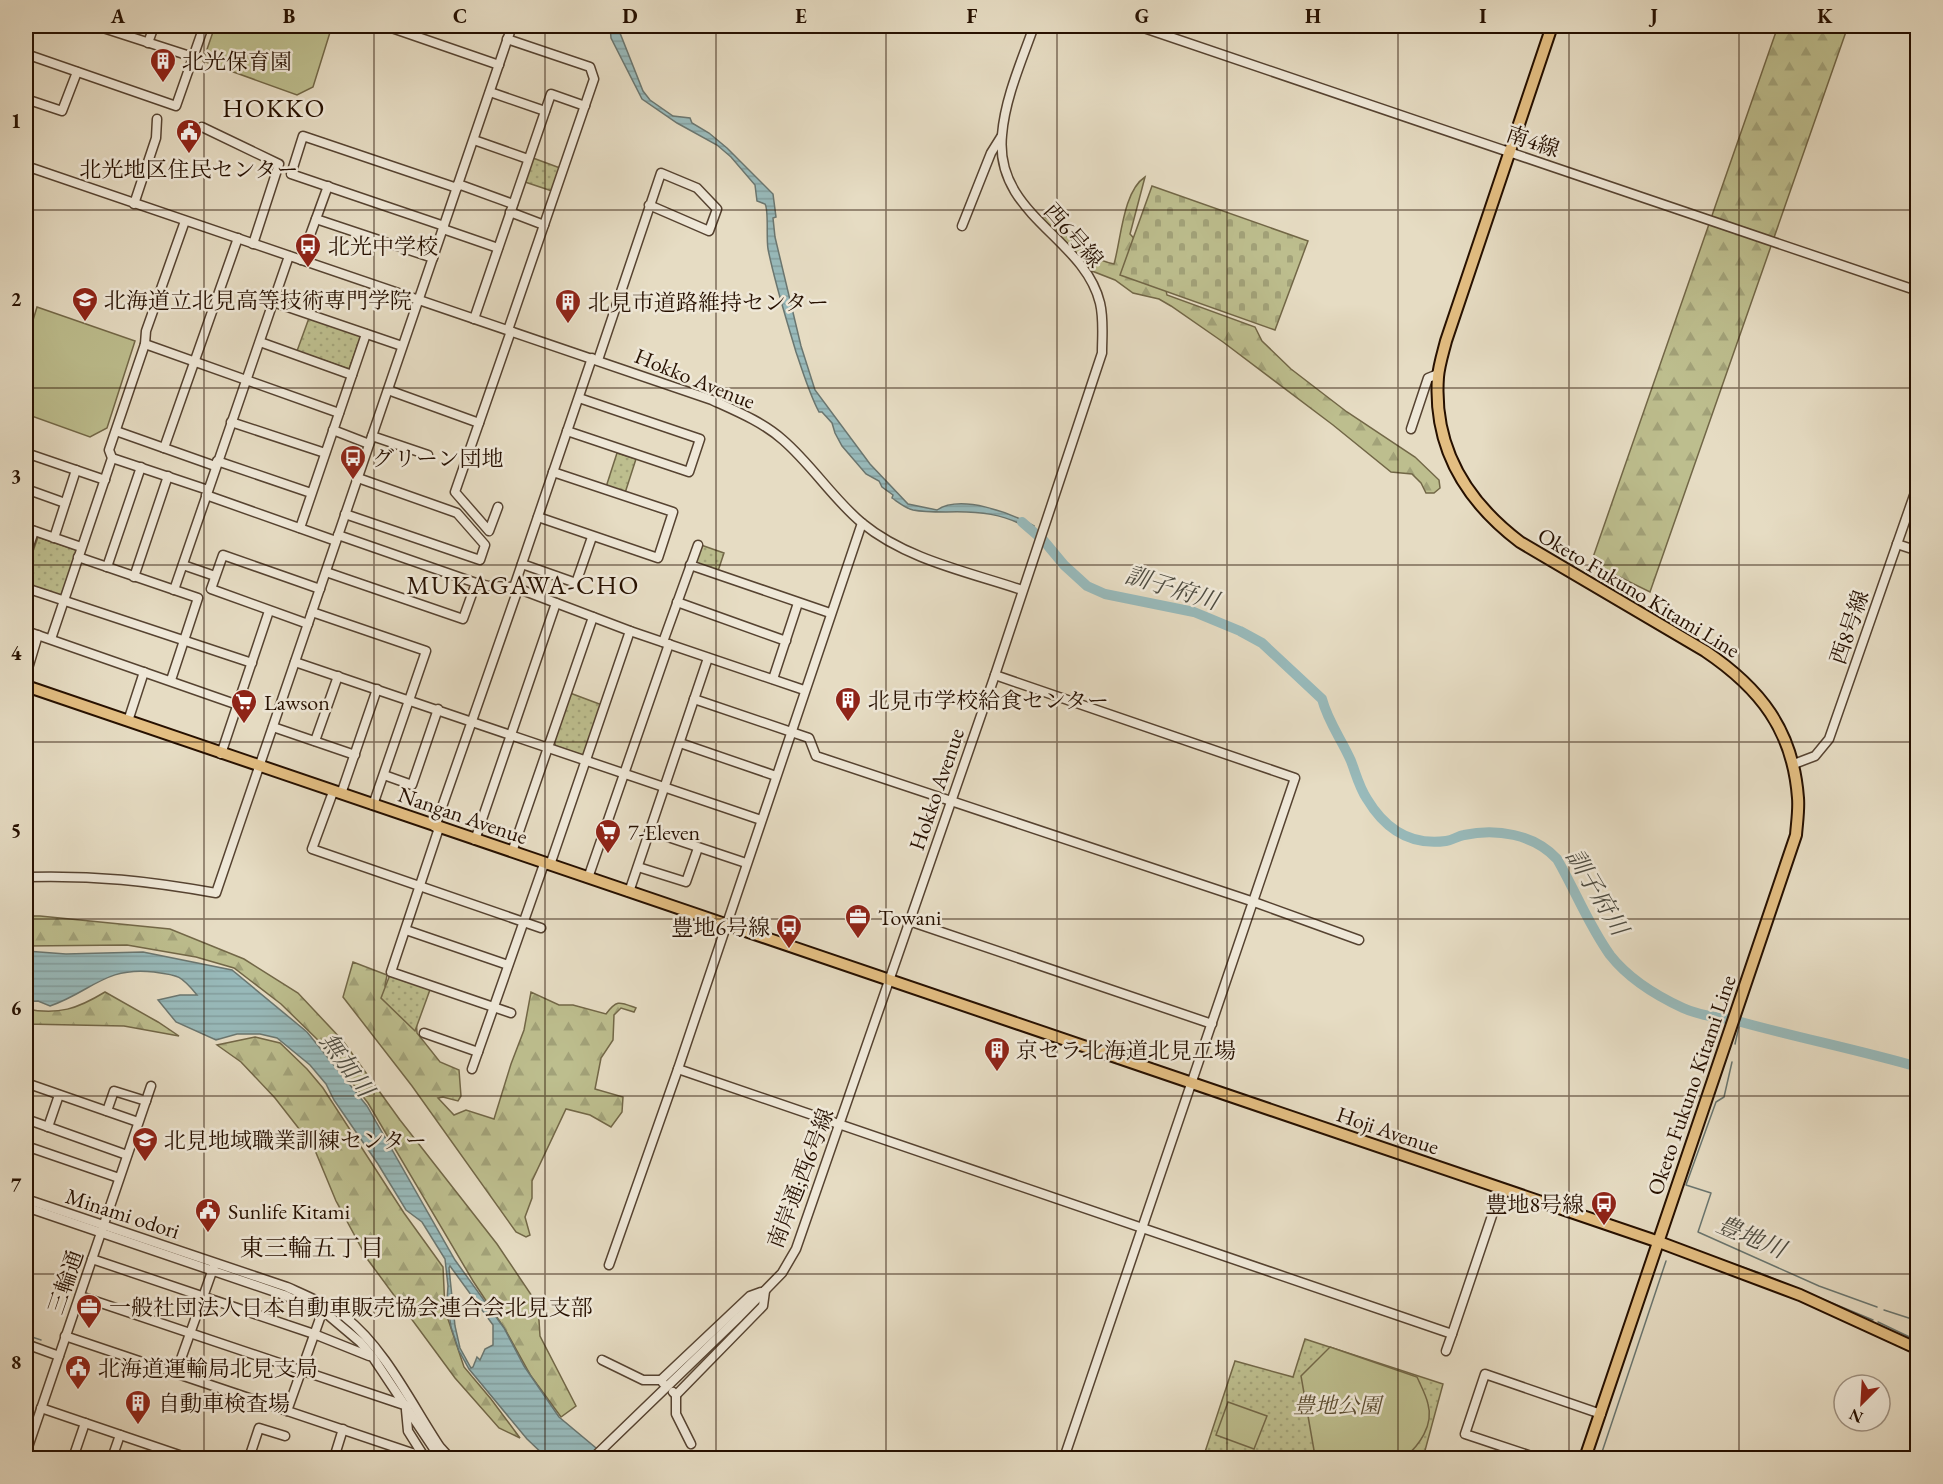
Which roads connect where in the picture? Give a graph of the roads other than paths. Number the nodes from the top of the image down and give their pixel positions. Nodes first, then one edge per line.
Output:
1 (97, 26) edge
2 (154, 26) edge
3 (204, 26) edge
4 (386, 26) edge
5 (512, 26) edge
6 (1034, 26) edge
7 (1138, 26) edge
8 (1552, 26) edge
9 (507, 39) junction
10 (148, 43) junction
11 (26, 54) edge
12 (193, 57) junction
13 (499, 65) junction
14 (77, 72) junction
15 (490, 92) junction
16 (26, 99) edge
17 (585, 106) junction
18 (545, 111) junction
19 (157, 119) dead end
20 (202, 127) dead end
21 (1001, 137) junction
22 (474, 140) junction
23 (1509, 152) junction
24 (528, 159) junction
25 (26, 166) edge
26 (328, 186) junction
27 (458, 186) junction
28 (134, 204) junction
29 (649, 205) junction
30 (512, 208) junction
31 (316, 219) junction
32 (185, 221) junction
33 (544, 225) junction
34 (962, 226) dead end
35 (443, 228) junction
36 (238, 238) junction
37 (253, 244) junction
38 (498, 248) junction
39 (289, 256) junction
40 (433, 258) junction
41 (301, 260) junction
42 (1917, 291) edge
43 (418, 300) junction
44 (273, 302) junction
45 (474, 319) junction
46 (509, 331) junction
47 (366, 334) junction
48 (260, 342) junction
49 (145, 344) junction
50 (402, 346) junction
51 (595, 359) junction
52 (193, 360) junction
53 (1438, 374) junction
54 (352, 375) junction
55 (246, 380) junction
56 (388, 390) junction
57 (579, 398) junction
58 (339, 413) junction
59 (231, 422) junction
60 (479, 423) junction
61 (1411, 429) dead end
62 (333, 430) junction
63 (116, 431) junction
64 (567, 431) junction
65 (370, 440) junction
66 (164, 448) junction
67 (26, 453) edge
68 (325, 453) junction
69 (428, 455) dead end
70 (112, 458) junction
71 (216, 463) junction
72 (141, 467) junction
73 (76, 470) junction
74 (553, 472) junction
75 (168, 476) junction
76 (358, 478) junction
77 (105, 480) junction
78 (1917, 484) edge
79 (26, 489) edge
80 (207, 492) junction
81 (311, 493) junction
82 (65, 503) junction
83 (498, 507) dead end
84 (345, 514) junction
85 (538, 517) junction
86 (862, 523) junction
87 (300, 528) junction
88 (30, 529) edge
89 (592, 537) junction
90 (54, 538) junction
91 (337, 538) junction
92 (1897, 544) junction
93 (698, 545) dead end
94 (81, 547) junction
95 (1917, 551) edge
96 (26, 555) edge
97 (78, 557) junction
98 (522, 564) junction
99 (183, 565) junction
100 (690, 566) junction
101 (107, 567) junction
102 (326, 572) junction
103 (215, 576) junction
104 (134, 577) junction
105 (476, 583) junction
106 (26, 588) edge
107 (516, 588) junction
108 (320, 589) junction
109 (174, 590) junction
110 (1022, 590) junction
111 (63, 600) junction
112 (677, 602) junction
113 (556, 603) junction
114 (798, 603) junction
115 (269, 611) junction
116 (312, 612) junction
117 (830, 614) junction
118 (593, 617) junction
119 (308, 624) junction
120 (26, 631) edge
121 (630, 631) junction
122 (38, 635) junction
123 (51, 639) junction
124 (185, 640) junction
125 (786, 641) junction
126 (666, 643) junction
127 (708, 658) junction
128 (295, 662) junction
129 (252, 663) junction
130 (144, 672) junction
131 (26, 675) edge
132 (995, 675) junction
133 (338, 676) junction
134 (773, 679) junction
135 (171, 680) junction
136 (26, 686) edge
137 (377, 689) junction
138 (804, 690) junction
139 (410, 699) junction
140 (694, 699) junction
141 (238, 705) junction
142 (438, 709) junction
143 (128, 721) junction
144 (472, 721) junction
145 (273, 727) junction
146 (791, 732) junction
147 (511, 734) junction
148 (315, 741) junction
149 (680, 743) junction
150 (548, 747) junction
151 (221, 754) junction
152 (355, 755) junction
153 (587, 759) junction
154 (1794, 764) junction
155 (259, 767) junction
156 (624, 773) junction
157 (384, 775) junction
158 (776, 776) junction
159 (665, 787) junction
160 (337, 793) junction
161 (950, 801) junction
162 (373, 805) junction
163 (760, 820) junction
164 (437, 827) junction
165 (650, 831) junction
166 (475, 840) junction
167 (698, 848) junction
168 (513, 852) junction
169 (746, 863) junction
170 (547, 864) junction
171 (638, 867) junction
172 (26, 878) edge
173 (588, 878) junction
174 (421, 886) junction
175 (629, 892) junction
176 (1254, 902) junction
177 (909, 921) junction
178 (524, 922) junction
179 (726, 926) junction
180 (541, 927) dead end
181 (406, 930) junction
182 (1359, 940) dead end
183 (508, 966) junction
184 (889, 981) junction
185 (494, 1008) junction
186 (511, 1014) dead end
187 (1212, 1024) junction
188 (424, 1033) dead end
189 (478, 1052) junction
190 (678, 1069) junction
191 (472, 1070) dead end
192 (26, 1083) edge
193 (1191, 1084) junction
194 (151, 1086) dead end
195 (59, 1095) junction
196 (146, 1101) junction
197 (107, 1111) junction
198 (26, 1119) edge
199 (138, 1122) junction
200 (840, 1124) junction
201 (48, 1127) junction
202 (26, 1146) edge
203 (127, 1155) junction
204 (119, 1178) junction
205 (1502, 1190) junction
206 (26, 1199) edge
207 (26, 1207) edge
208 (1143, 1228) junction
209 (102, 1229) junction
210 (1659, 1242) junction
211 (92, 1259) junction
212 (609, 1265) dead end
213 (214, 1267) junction
214 (765, 1290) junction
215 (80, 1296) junction
216 (203, 1296) junction
217 (323, 1308) junction
218 (191, 1332) junction
219 (314, 1334) junction
220 (1452, 1334) junction
221 (65, 1336) junction
222 (26, 1344) edge
223 (1917, 1349) edge
224 (1446, 1351) dead end
225 (58, 1356) junction
226 (372, 1356) junction
227 (602, 1360) dead end
228 (302, 1370) junction
229 (176, 1373) junction
230 (409, 1406) junction
231 (41, 1408) junction
232 (287, 1411) junction
233 (1601, 1414) junction
234 (85, 1423) junction
235 (343, 1430) junction
236 (120, 1435) junction
237 (285, 1436) dead end
238 (691, 1444) dead end
239 (26, 1453) edge
240 (162, 1454) edge
241 (73, 1458) edge
242 (112, 1458) edge
243 (188, 1458) edge
244 (249, 1458) edge
245 (299, 1458) edge
246 (308, 1458) edge
247 (334, 1458) edge
248 (425, 1458) edge
249 (440, 1458) edge
250 (450, 1458) edge
251 (593, 1458) edge
252 (1064, 1458) edge
253 (1537, 1458) edge
254 (1585, 1458) edge

1 - 10 street
2 - 10 street
3 - 12 street
4 - 13 street
5 - 9 street
6 - 21 street, 西6号線
7 - 23 street, 南4線
8 - 23 main road, Oketo Fukuno Kitami Line
9 - 13 street
9 - 17 street
10 - 12 street
11 - 14 street
12 - 14 street
13 - 15 street
14 - 16 street
15 - 18 street
15 - 22 street
17 - 18 street
17 - 33 street
18 - 24 street
19 - 28 street
20 - 37 street
21 - 34 street
21 - 110 street, 西6号線
22 - 24 street
22 - 27 street
23 - 42 street, 南4線
23 - 53 main road, Oketo Fukuno Kitami Line
24 - 30 street
25 - 28 street, Hokko Avenue
26 - 27 street
26 - 31 street
26 - 35 street
27 - 30 street
27 - 35 street
28 - 32 street, Hokko Avenue
29 - 29 street
29 - 51 street
30 - 33 street
30 - 38 street
31 - 40 street
31 - 41 street
32 - 36 street, Hokko Avenue
32 - 49 street
33 - 46 street
35 - 38 street
35 - 40 street
36 - 37 street, Hokko Avenue
36 - 52 street
37 - 39 street, Hokko Avenue
38 - 45 street
39 - 41 street, Hokko Avenue
39 - 44 street
40 - 43 street
41 - 43 street, Hokko Avenue
43 - 45 street, Hokko Avenue
43 - 50 street
44 - 47 street
44 - 48 street
45 - 46 street, Hokko Avenue
46 - 51 street, Hokko Avenue
46 - 60 street
47 - 50 street
47 - 54 street
48 - 54 street
48 - 55 street
49 - 52 street
49 - 63 street
50 - 56 street
51 - 57 street
51 - 86 street, Hokko Avenue
52 - 55 street
52 - 66 street
53 - 61 street
53 - 154 main road, Oketo Fukuno Kitami Line
54 - 58 street
55 - 58 street
55 - 59 street
56 - 60 street
56 - 65 street
57 - 64 street
57 - 64 street
58 - 62 street
59 - 68 street
59 - 71 street
60 - 83 street
62 - 65 street
62 - 68 street
63 - 66 street
63 - 70 street
64 - 74 street
65 - 69 street
65 - 76 street
66 - 71 street
67 - 73 street
68 - 81 street
70 - 72 street
70 - 77 street
71 - 80 street
71 - 81 street
72 - 75 street
72 - 101 street
73 - 77 street
73 - 82 street
74 - 85 street
74 - 89 street
75 - 80 street
75 - 104 street
76 - 84 street
76 - 84 street
77 - 94 street
78 - 92 street, 西8号線
79 - 82 street
80 - 87 street
80 - 99 street
81 - 87 street
82 - 90 street
84 - 91 street
85 - 89 street
85 - 98 street
86 - 110 street, Hokko Avenue
86 - 117 street
87 - 91 street
88 - 90 street
88 - 96 street
89 - 98 street
90 - 94 street
91 - 102 street
91 - 105 street
92 - 95 street
92 - 154 street, 西8号線
93 - 100 street
94 - 97 street
97 - 101 street
97 - 111 street
98 - 107 street
99 - 103 street
99 - 109 street
100 - 112 street
100 - 114 street
101 - 104 street
102 - 105 street
102 - 108 street
103 - 108 street
103 - 115 street
104 - 109 street
105 - 107 street
106 - 111 street
107 - 113 street
107 - 144 street
108 - 116 street
109 - 124 street
110 - 132 street, Hokko Avenue
111 - 123 street
111 - 124 street
112 - 125 street
112 - 126 street
113 - 118 street
113 - 147 street
114 - 117 street
114 - 125 street
115 - 119 street
115 - 129 street
116 - 119 street
116 - 139 street
117 - 138 street
118 - 121 street
118 - 150 street
119 - 128 street
120 - 122 street
121 - 126 street
121 - 153 street
122 - 123 street
122 - 131 street
123 - 130 street
124 - 129 street
124 - 135 street
125 - 134 street
126 - 127 street
126 - 156 street
127 - 134 street
127 - 140 street
128 - 133 street
128 - 145 street
129 - 141 street
130 - 135 street
130 - 143 street
132 - 161 street, Hokko Avenue
132 - 176 street
133 - 137 street
133 - 148 street
134 - 138 street
135 - 141 street
136 - 143 main road, Nangan Avenue
137 - 139 street
137 - 152 street
138 - 146 street
139 - 142 street
139 - 157 street
140 - 146 street
140 - 149 street
141 - 151 street
142 - 144 street
142 - 157 street
143 - 151 main road, Nangan Avenue
144 - 147 street
144 - 164 street
145 - 148 street
145 - 155 street
146 - 158 street
146 - 161 street
147 - 150 street
147 - 166 street
148 - 152 street
149 - 158 street
149 - 159 street
150 - 153 street
150 - 168 street
151 - 155 main road, Nangan Avenue
152 - 160 street
153 - 156 street
153 - 170 street
154 - 210 main road, Oketo Fukuno Kitami Line
155 - 160 main road, Nangan Avenue
155 - 172 street
156 - 159 street
156 - 173 street
157 - 162 street
158 - 163 street
159 - 163 street
159 - 165 street
160 - 162 main road, Nangan Avenue
160 - 174 street
161 - 176 street
161 - 177 street, Hokko Avenue
162 - 164 main road, Nangan Avenue
163 - 169 street
164 - 166 main road, Nangan Avenue
164 - 174 street
165 - 167 street
165 - 171 street
166 - 168 main road, Nangan Avenue
167 - 169 street
167 - 171 street
168 - 170 main road, Nangan Avenue
169 - 179 street
170 - 173 main road, Nangan Avenue
170 - 178 street
171 - 175 street
173 - 175 main road, Nangan Avenue
174 - 178 street
174 - 181 street
175 - 179 main road, Nangan Avenue
176 - 182 street
176 - 187 street
177 - 184 street, Hokko Avenue
177 - 187 street
178 - 180 street
178 - 183 street
179 - 184 main road, Nangan Avenue
179 - 190 street
181 - 183 street
181 - 185 street
183 - 185 street
184 - 193 main road, Hoji Avenue
184 - 200 street, 南岸通;西6号線
185 - 186 street
185 - 189 street
187 - 193 street
188 - 189 street
189 - 191 street
190 - 200 street
190 - 212 street
192 - 195 street
193 - 205 main road, Hoji Avenue
193 - 208 street
194 - 196 street, 三輪通
195 - 197 street
195 - 201 street
196 - 197 street
196 - 199 street, 三輪通
197 - 199 street
198 - 201 street
199 - 203 street, 三輪通
200 - 208 street
200 - 214 street, 南岸通;西6号線
201 - 203 street
202 - 204 street
203 - 204 street, 三輪通
204 - 209 street, 三輪通
205 - 210 main road, Hoji Avenue
205 - 220 street
206 - 209 street, Minami odori
207 - 209 street, Minami odori
208 - 220 street
208 - 252 street
209 - 211 street, 三輪通
209 - 213 street, Minami odori
210 - 223 main road
210 - 233 main road
211 - 215 street, 三輪通
211 - 216 street
213 - 216 street
213 - 217 street, Minami odori
214 - 227 street
214 - 238 street
214 - 251 street, 南岸通;西6号線
215 - 218 street
215 - 221 street, 三輪通
216 - 218 street
216 - 219 street
217 - 219 street
217 - 226 street, Minami odori
217 - 230 street, Minami odori
218 - 228 street
218 - 229 street
219 - 226 street
219 - 228 street
220 - 224 street
221 - 225 street, 三輪通
221 - 229 street
222 - 225 street
225 - 231 street, 三輪通
226 - 230 street, Minami odori
228 - 230 street
228 - 232 street
229 - 232 street
230 - 248 street
230 - 249 street, Minami odori
230 - 250 street, Minami odori
231 - 234 street
231 - 239 street, 三輪通
232 - 235 street
233 - 253 street
233 - 254 main road
234 - 236 street
234 - 241 street
235 - 247 street
235 - 248 street
236 - 240 street
236 - 242 street
237 - 244 street
240 - 243 street
245 - 246 street

